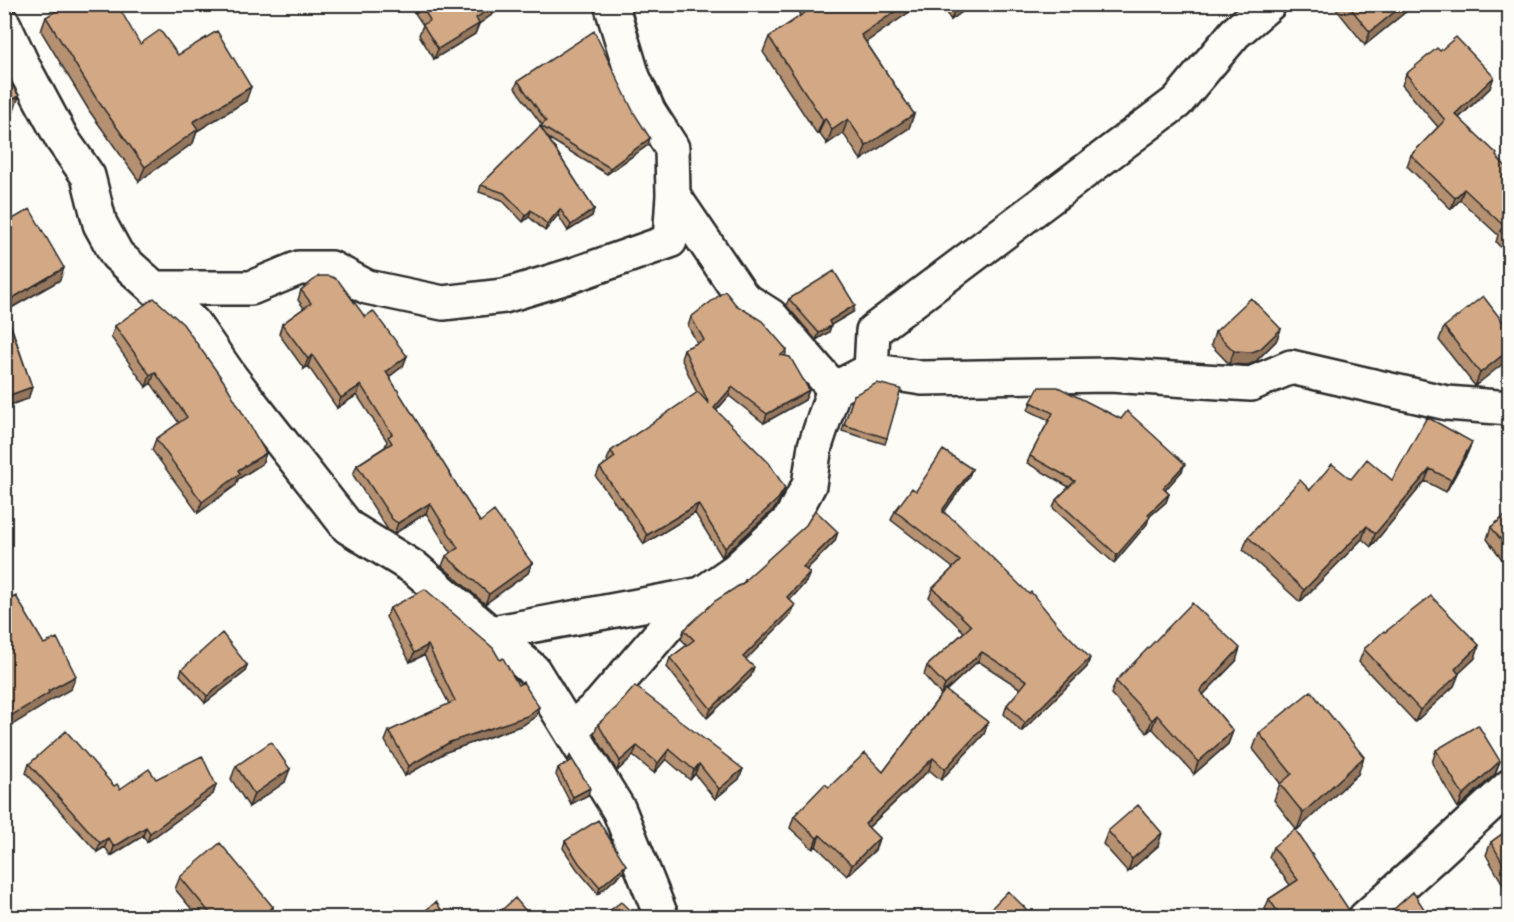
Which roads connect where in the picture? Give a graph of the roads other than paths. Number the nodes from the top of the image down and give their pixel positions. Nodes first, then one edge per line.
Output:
1 (611, 4) edge
2 (1269, 4) edge
3 (4, 25) edge
4 (673, 195) junction
5 (670, 241) junction
6 (156, 288) junction
7 (743, 298) junction
8 (872, 370) junction
9 (834, 389) junction
10 (1509, 408) edge
11 (703, 593) junction
12 (492, 633) junction
13 (570, 730) junction
14 (1509, 786) edge
15 (662, 918) edge
16 (1365, 918) edge

1 - 4 street
2 - 8 street
3 - 6 street
4 - 5 street
4 - 7 street
5 - 6 street
5 - 7 street
6 - 12 street
7 - 9 street
8 - 9 street
8 - 10 street
9 - 11 street
11 - 12 street
11 - 13 street
12 - 13 street
13 - 15 street
14 - 16 street

